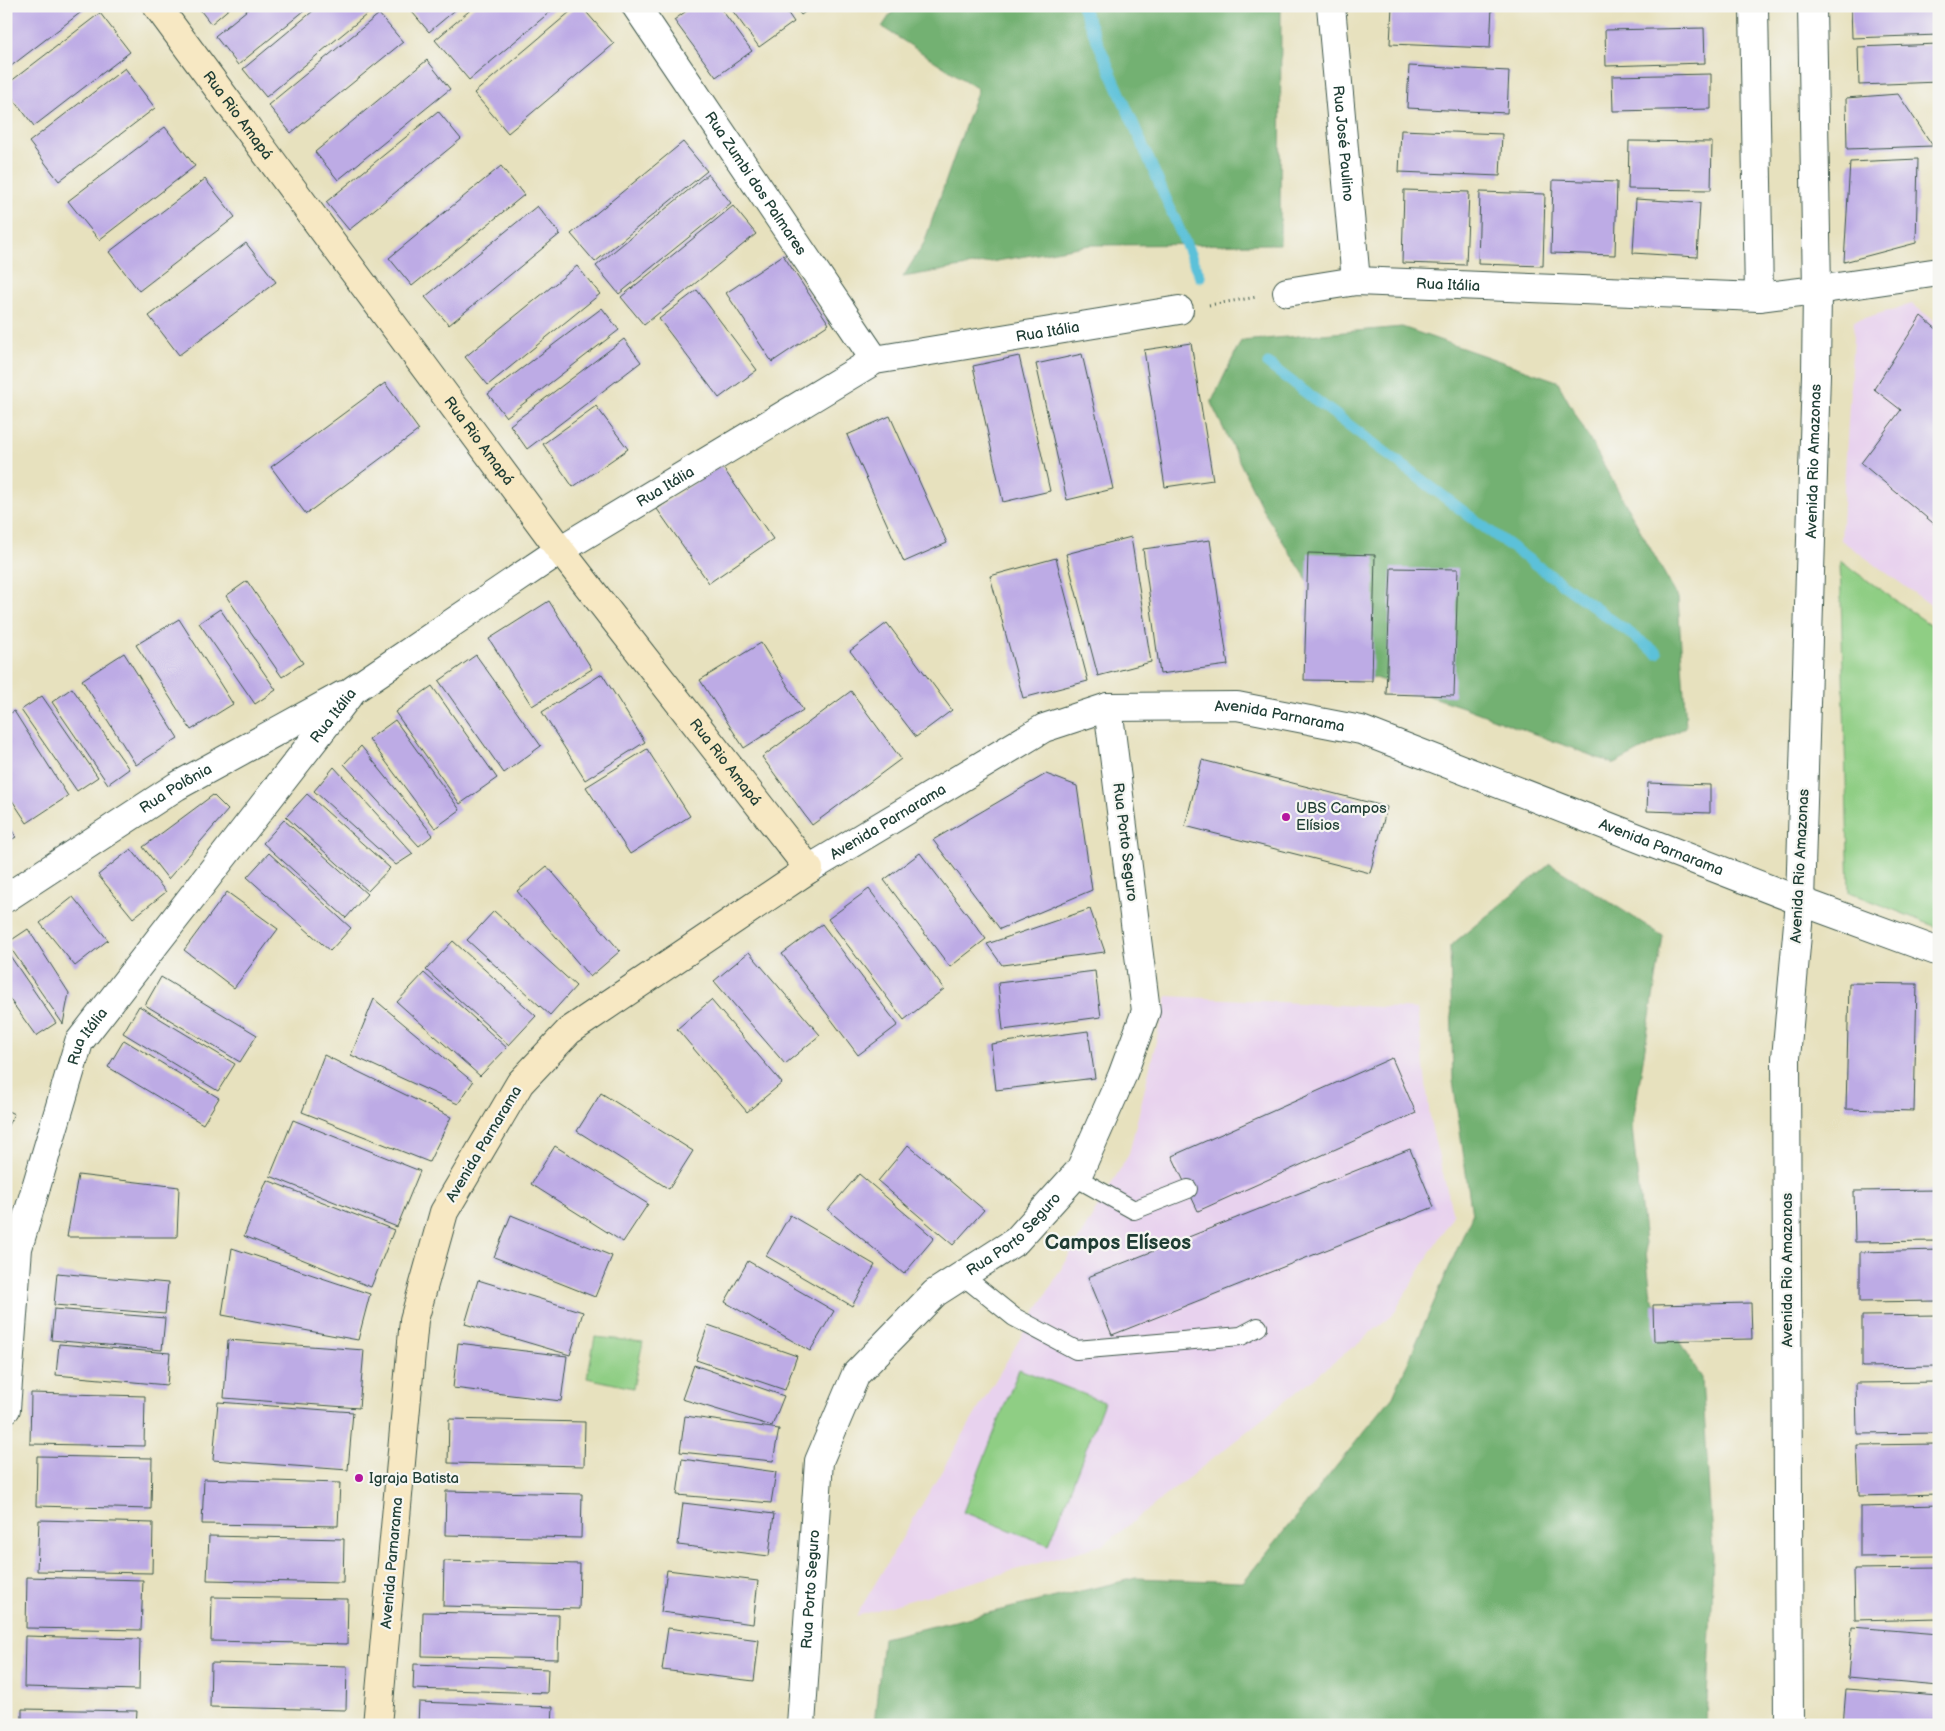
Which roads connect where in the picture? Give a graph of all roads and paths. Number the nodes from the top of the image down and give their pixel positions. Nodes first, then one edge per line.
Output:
1 (156, 6) edge
2 (1331, 6) edge
3 (1754, 6) edge
4 (1812, 6) edge
5 (645, 9) edge
6 (1927, 275) edge
7 (1356, 281) junction
8 (1817, 290) junction
9 (1287, 292) joint
10 (1939, 294) edge
11 (1759, 297) junction
12 (1179, 310) joint
13 (875, 360) junction
14 (560, 550) junction
15 (353, 690) junction
16 (1108, 707) junction
17 (809, 869) junction
18 (6, 898) edge
19 (1800, 901) junction
20 (1939, 952) edge
21 (1075, 1177) junction
22 (1188, 1189) dead end
23 (963, 1276) junction
24 (1258, 1327) dead end
25 (6, 1409) edge
26 (377, 1725) edge
27 (802, 1725) edge
28 (1789, 1725) edge

1 - 14 main road, Rua Rio Amapá
2 - 7 street, Rua José Paulino
3 - 11 street
4 - 8 street, Avenida Rio Amazonas
5 - 13 street, Rua Zumbi dos Palmares
6 - 8 street, Rua Itália
6 - 10 street
7 - 9 street, Rua Itália
7 - 11 street, Rua Itália
8 - 11 street, Rua Itália
8 - 19 street, Avenida Rio Amazonas
9 - 12 path
12 - 13 street, Rua Itália
13 - 14 street, Rua Itália
14 - 15 street, Rua Itália
14 - 17 main road, Rua Rio Amapá
15 - 18 street, Rua Polônia
15 - 25 street, Rua Itália
16 - 17 street, Avenida Parnarama
16 - 19 street, Avenida Parnarama
16 - 21 street, Rua Porto Seguro
17 - 26 main road, Avenida Parnarama
19 - 20 street, Avenida Parnarama
19 - 28 street, Avenida Rio Amazonas
21 - 22 lane
21 - 23 street, Rua Porto Seguro
23 - 24 lane
23 - 27 street, Rua Porto Seguro

